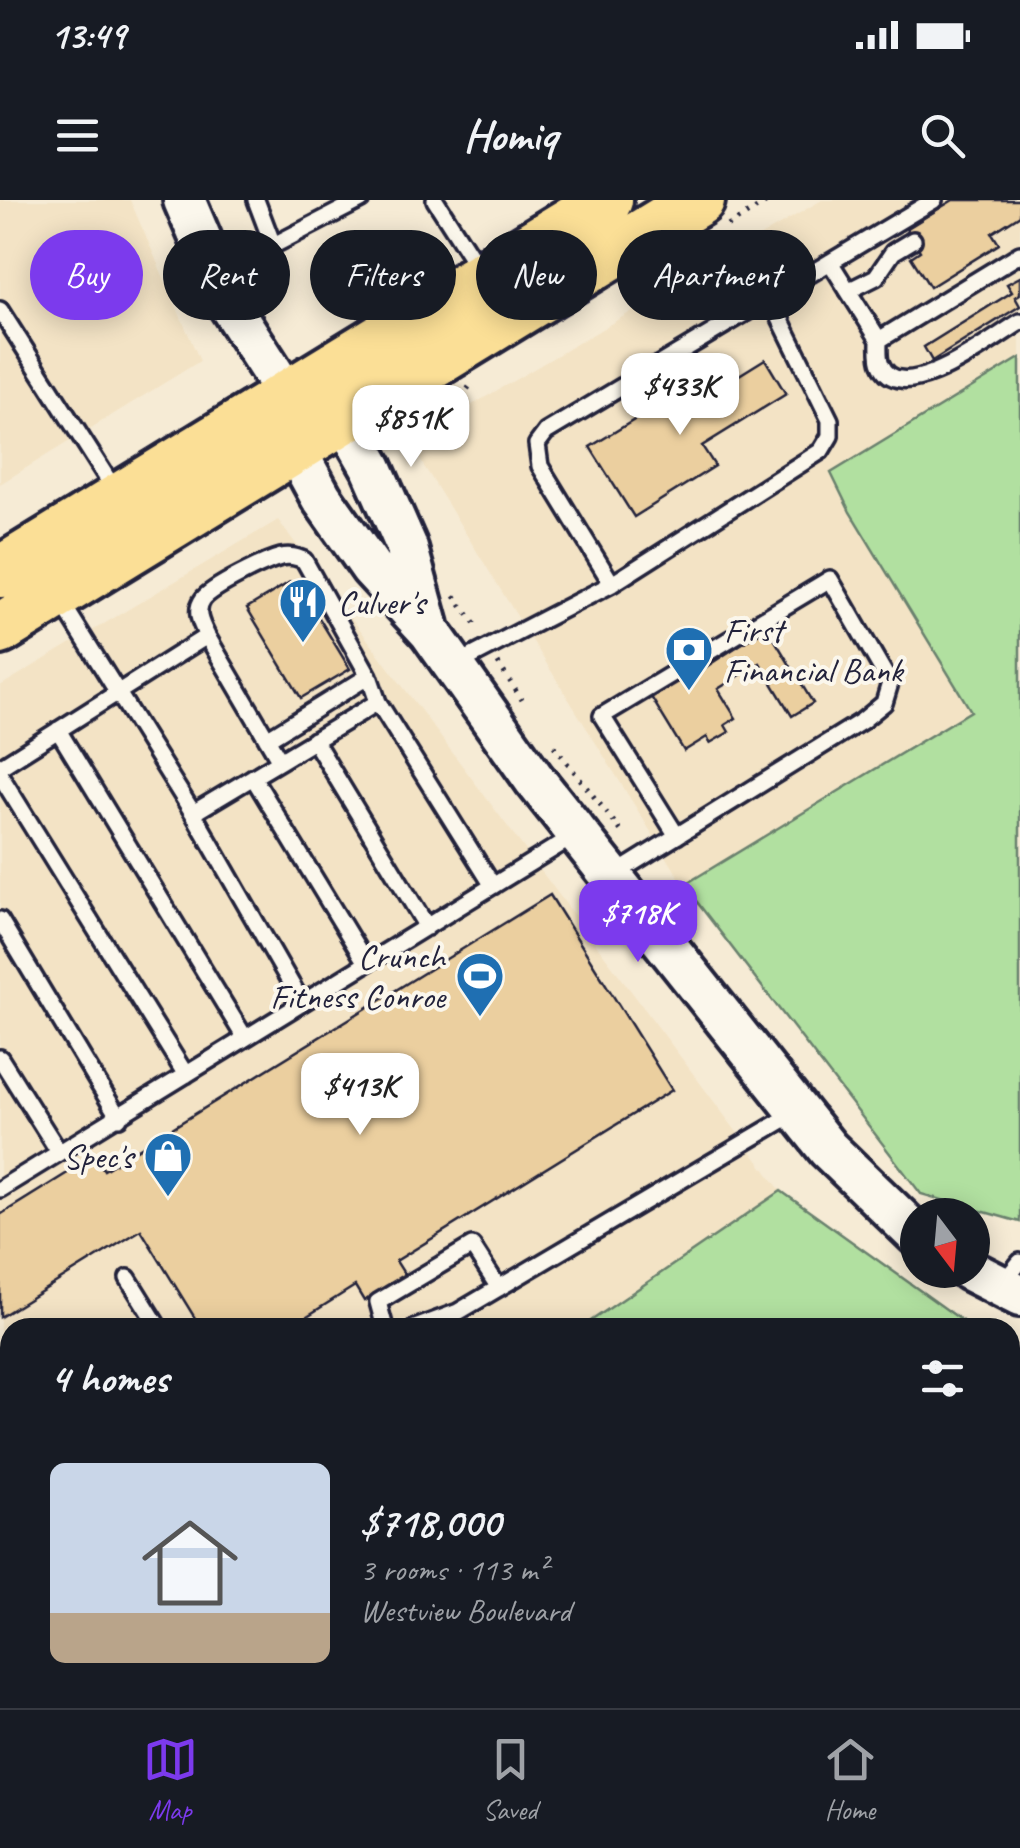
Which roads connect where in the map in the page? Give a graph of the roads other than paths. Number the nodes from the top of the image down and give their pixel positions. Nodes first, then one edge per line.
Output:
1 (184, 200) edge
2 (256, 200) edge
3 (361, 200) edge
4 (435, 200) edge
5 (606, 200) edge
6 (934, 200) edge
7 (710, 215) edge
8 (197, 230) edge
9 (268, 230) edge
10 (557, 230) edge
11 (290, 238) edge
12 (912, 240) dead end
13 (1020, 254) edge
14 (830, 262) junction
15 (476, 264) edge
16 (816, 270) edge
17 (476, 279) edge
18 (848, 291) junction
19 (0, 310) edge
20 (239, 320) edge
21 (733, 320) edge
22 (781, 320) edge
23 (1020, 322) edge
24 (15, 333) junction
25 (878, 340) junction
26 (0, 342) edge
27 (287, 395) junction
28 (344, 419) junction
29 (295, 449) junction
30 (120, 499) junction
31 (0, 572) edge
32 (612, 584) junction
33 (57, 595) junction
34 (0, 629) edge
35 (430, 632) junction
36 (207, 636) junction
37 (454, 666) junction
38 (369, 676) junction
39 (119, 692) junction
40 (378, 702) junction
41 (58, 730) junction
42 (267, 739) junction
43 (314, 740) junction
44 (280, 760) junction
45 (0, 767) edge
46 (0, 775) edge
47 (253, 777) junction
48 (193, 814) junction
49 (578, 834) junction
50 (677, 836) junction
51 (621, 859) junction
52 (493, 886) junction
53 (0, 920) edge
54 (427, 927) junction
55 (366, 964) junction
56 (302, 1003) junction
57 (246, 1038) junction
58 (0, 1058) edge
59 (186, 1075) junction
60 (798, 1111) junction
61 (119, 1118) junction
62 (60, 1152) junction
63 (0, 1189) edge
64 (900, 1219) edge
65 (128, 1278) dead end
66 (499, 1288) junction
67 (152, 1318) edge
68 (382, 1318) edge
69 (442, 1318) edge

1 - 8 street
2 - 9 lane
3 - 11 lane
4 - 15 lane
5 - 10 main road
6 - 14 lane
7 - 28 main road
12 - 18 lane
13 - 25 lane
14 - 16 lane
14 - 18 lane
17 - 27 main road
18 - 25 lane
19 - 24 lane
20 - 27 street
21 - 32 lane
22 - 32 lane
23 - 25 lane
24 - 26 lane
24 - 30 lane
27 - 28 street
27 - 29 street
27 - 30 main road
28 - 29 main road
28 - 35 street
29 - 33 main road
29 - 35 street
30 - 31 main road
32 - 37 lane
33 - 34 main road
33 - 39 lane
35 - 37 street
36 - 38 lane
36 - 39 lane
36 - 42 lane
37 - 49 street
38 - 40 lane
38 - 42 lane
39 - 41 lane
39 - 48 lane
40 - 43 lane
40 - 52 lane
41 - 45 lane
41 - 57 lane
42 - 44 lane
43 - 44 lane
43 - 54 lane
44 - 47 lane
46 - 59 lane
47 - 48 lane
47 - 55 lane
48 - 56 lane
49 - 51 street
49 - 52 lane
50 - 50 lane
50 - 51 lane
51 - 60 street
52 - 54 lane
53 - 61 lane
54 - 55 lane
55 - 56 lane
56 - 57 lane
57 - 59 lane
58 - 62 lane
59 - 61 lane
60 - 64 street
60 - 66 lane
61 - 62 lane
62 - 63 lane
65 - 67 lane
66 - 68 lane
66 - 69 lane

